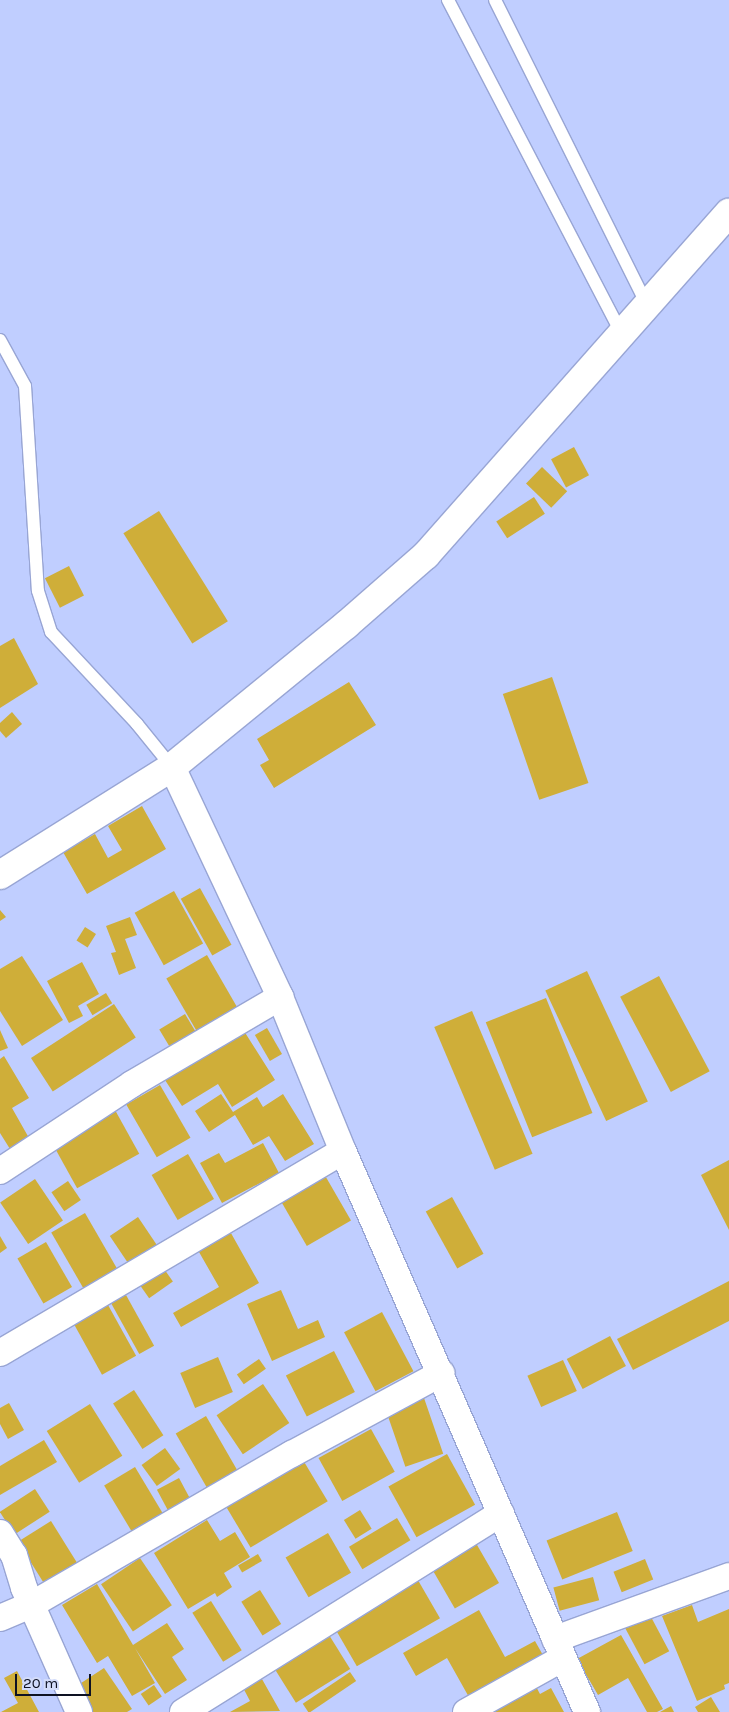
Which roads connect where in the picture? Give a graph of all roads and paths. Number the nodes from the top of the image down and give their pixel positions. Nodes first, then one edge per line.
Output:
1 (448, 0) edge
2 (495, 0) edge
3 (729, 213) edge
4 (647, 306) junction
5 (622, 334) junction
6 (0, 340) edge
7 (172, 767) junction
8 (0, 875) edge
9 (280, 997) junction
10 (343, 1151) junction
11 (0, 1171) edge
12 (0, 1353) edge
13 (442, 1373) junction
14 (501, 1513) junction
15 (0, 1533) edge
16 (729, 1576) edge
17 (31, 1605) junction
18 (0, 1618) edge
19 (559, 1649) junction
20 (79, 1712) edge
21 (183, 1712) edge
22 (466, 1712) edge
23 (587, 1712) edge

1 - 5 lane
2 - 4 lane
3 - 4 main road
4 - 5 main road
5 - 7 main road
6 - 7 lane
7 - 8 main road
7 - 9 street
9 - 10 street
9 - 11 street
10 - 12 street
10 - 13 street
13 - 14 street
13 - 17 street
14 - 19 street
14 - 21 street
15 - 17 street
16 - 19 street
17 - 18 street
17 - 20 street
19 - 22 street
19 - 23 street

